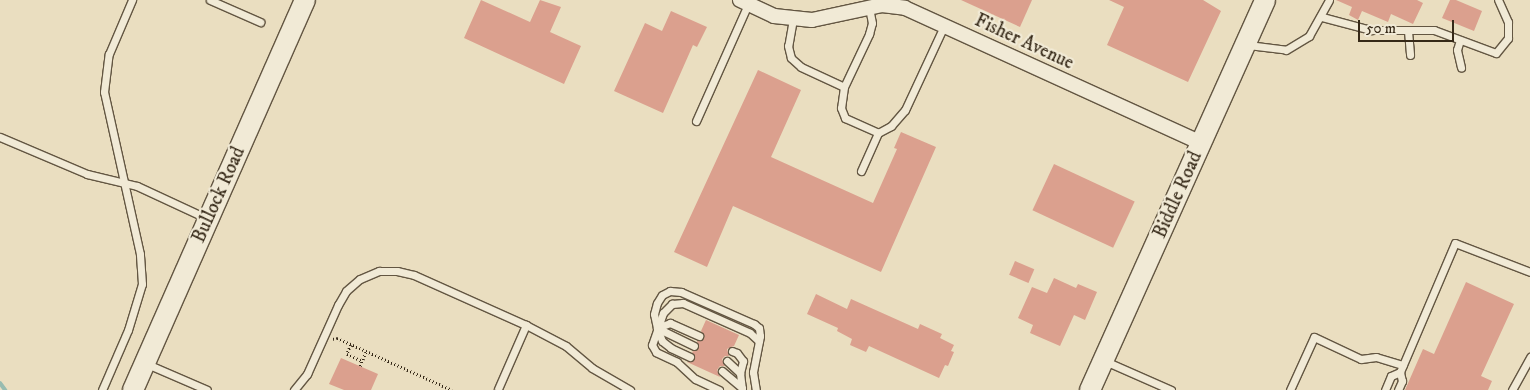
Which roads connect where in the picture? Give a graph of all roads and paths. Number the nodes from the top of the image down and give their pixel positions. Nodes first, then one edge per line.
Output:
1 (132, 0) edge
2 (210, 0) edge
3 (305, 0) edge
4 (1265, 0) edge
5 (1329, 0) edge
6 (1498, 0) edge
7 (744, 2) edge
8 (869, 7) junction
9 (1322, 17) junction
10 (793, 19) junction
11 (260, 22) dead end
12 (944, 26) junction
13 (1408, 30) junction
14 (1460, 40) junction
15 (1245, 45) junction
16 (1410, 55) dead end
17 (1461, 68) dead end
18 (844, 87) junction
19 (696, 121) dead end
20 (878, 133) junction
21 (0, 137) edge
22 (1201, 144) junction
23 (862, 171) dead end
24 (123, 182) junction
25 (208, 219) junction
26 (1530, 272) edge
27 (526, 325) junction
28 (657, 328) junction
29 (699, 336) dead end
30 (332, 339) dead end
31 (759, 341) junction
32 (351, 345) junction
33 (694, 346) dead end
34 (366, 351) junction
35 (732, 351) dead end
36 (690, 357) dead end
37 (1530, 357) edge
38 (1104, 360) junction
39 (362, 361) junction
40 (727, 361) dead end
41 (145, 363) junction
42 (360, 366) dead end
43 (1401, 368) junction
44 (722, 371) dead end
45 (740, 373) junction
46 (498, 389) edge
47 (742, 389) edge
48 (102, 390) edge
49 (133, 390) edge
50 (208, 390) edge
51 (294, 390) edge
52 (452, 390) edge
53 (630, 390) edge
54 (720, 390) edge
55 (756, 390) edge
56 (1090, 390) edge
57 (1171, 390) edge
58 (1290, 390) edge
59 (1385, 390) edge
60 (1398, 390) edge
61 (1512, 390) edge

1 - 24 lane
2 - 11 lane
3 - 25 main road, Bullock Road
4 - 15 main road, Biddle Road
5 - 9 lane
6 - 14 lane
7 - 10 street, Fisher Avenue
7 - 19 lane
8 - 10 street, Fisher Avenue
8 - 12 street, Fisher Avenue
8 - 18 lane
9 - 13 lane
9 - 15 lane
10 - 18 lane
12 - 20 lane
12 - 22 street, Fisher Avenue
13 - 14 lane
13 - 16 lane
14 - 17 lane
15 - 22 main road, Biddle Road
18 - 20 lane
20 - 23 lane
21 - 24 lane
22 - 38 main road, Biddle Road
24 - 25 lane
24 - 48 lane
25 - 41 main road, Bullock Road
26 - 43 lane
27 - 46 lane
27 - 51 lane
27 - 53 lane
28 - 29 lane
28 - 31 lane
28 - 31 lane
28 - 33 lane
28 - 36 lane
28 - 54 lane
30 - 32 path
31 - 55 lane
32 - 34 path
32 - 39 path
34 - 39 path
34 - 52 path
35 - 45 lane
37 - 61 lane
38 - 56 main road, Biddle Road
38 - 57 lane
39 - 42 path
40 - 45 lane
41 - 49 main road, Bullock Road
41 - 50 lane
43 - 58 lane
43 - 59 lane
43 - 60 lane
44 - 47 lane
45 - 47 lane

